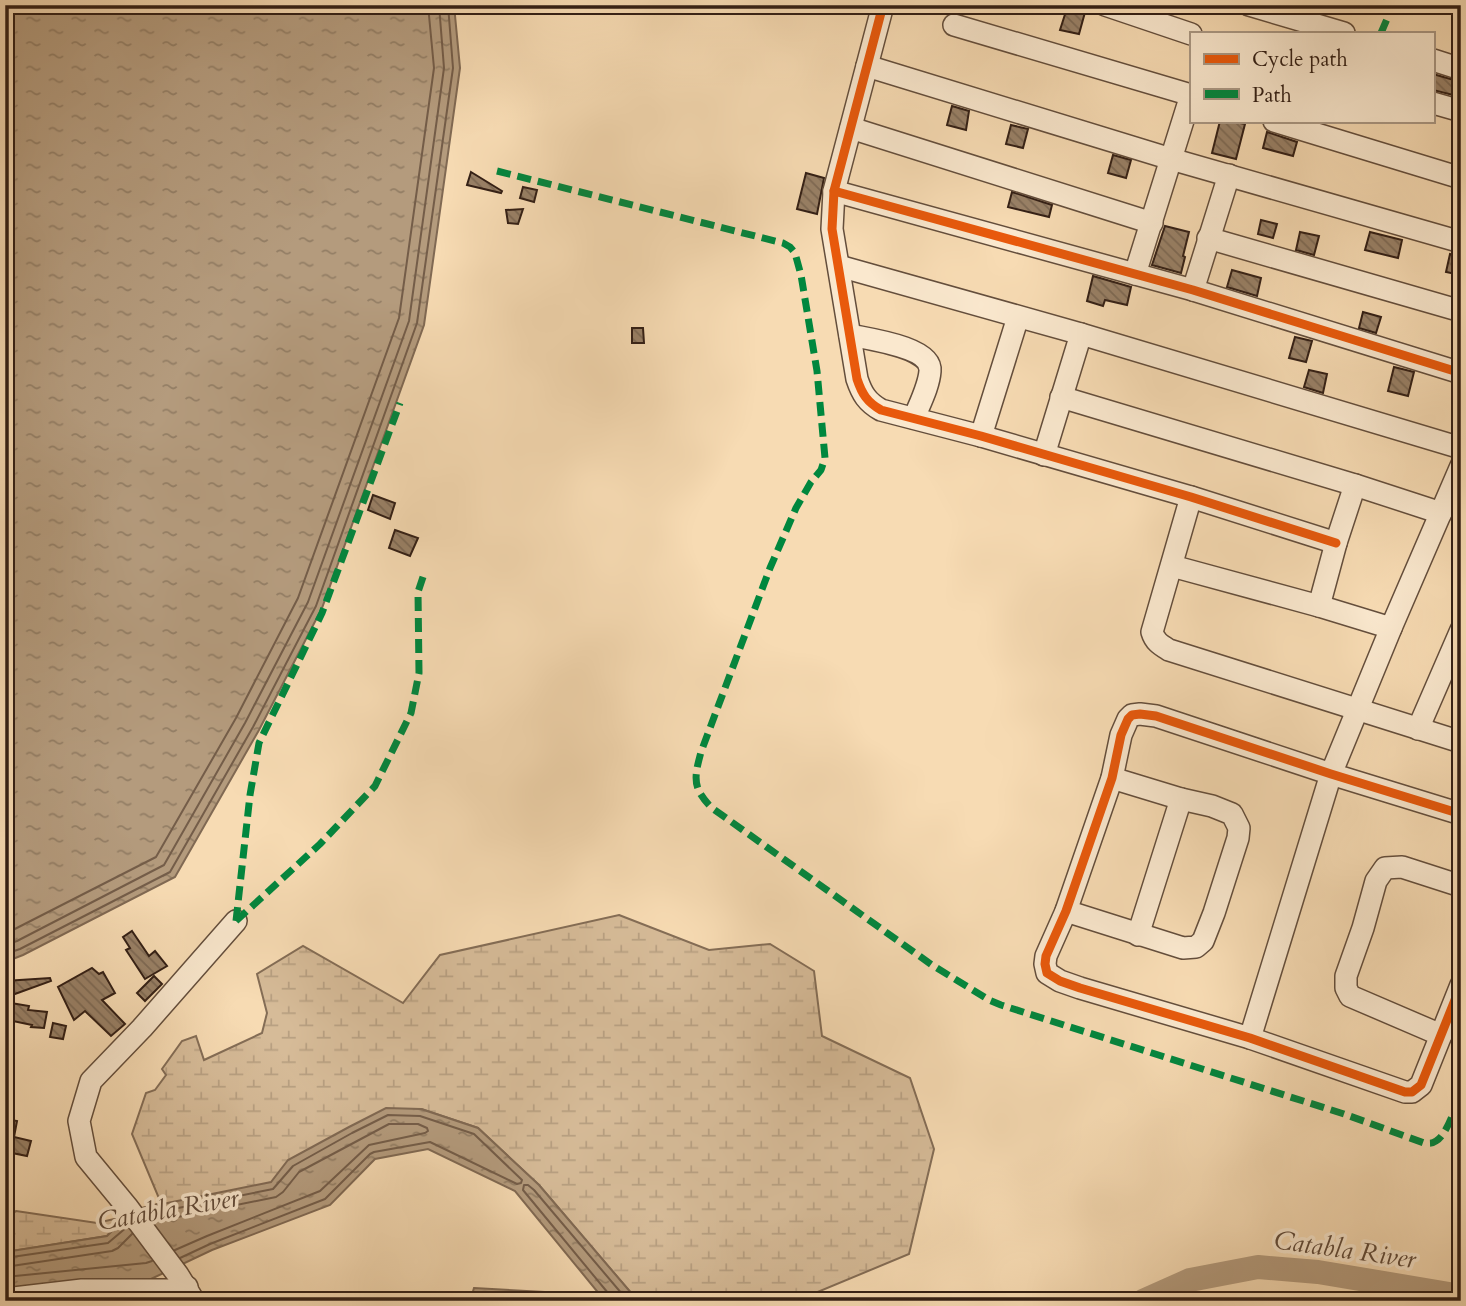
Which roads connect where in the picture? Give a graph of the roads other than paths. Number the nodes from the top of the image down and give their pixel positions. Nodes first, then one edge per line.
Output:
1 (883, 5) edge
2 (1105, 5) edge
3 (1249, 5) edge
4 (954, 25) dead end
5 (1341, 32) edge
6 (1190, 34) edge
7 (1434, 60) edge
8 (867, 66) junction
9 (1461, 69) edge
10 (1190, 96) edge
11 (1190, 99) edge
12 (1434, 103) edge
13 (1461, 111) edge
14 (1277, 122) edge
15 (851, 128) junction
16 (1171, 159) junction
17 (1229, 175) junction
18 (1460, 175) edge
19 (834, 191) junction
20 (1152, 223) junction
21 (1208, 238) junction
22 (1461, 242) edge
23 (839, 266) junction
24 (1135, 274) junction
25 (1193, 290) junction
26 (1461, 311) edge
27 (1018, 317) junction
28 (1081, 334) junction
29 (850, 335) junction
30 (1461, 373) edge
31 (1061, 397) junction
32 (914, 418) junction
33 (981, 436) junction
34 (1461, 448) edge
35 (1044, 455) junction
36 (1461, 466) edge
37 (1355, 485) junction
38 (1191, 497) junction
39 (1441, 513) junction
40 (1336, 543) junction
41 (1172, 566) junction
42 (1319, 606) junction
43 (1391, 628) junction
44 (1461, 630) edge
45 (1358, 709) junction
46 (1418, 729) junction
47 (1461, 742) edge
48 (1331, 774) junction
49 (1112, 778) junction
50 (1181, 799) junction
51 (1461, 814) edge
52 (1461, 886) edge
53 (1066, 911) junction
54 (236, 921) dead end
55 (1138, 935) junction
56 (1461, 985) edge
57 (1441, 1035) junction
58 (1250, 1038) junction
59 (186, 1288) edge
60 (5, 1299) edge

1 - 8 street
2 - 6 street
3 - 5 street
4 - 10 street
7 - 9 street
8 - 15 street
8 - 16 street
11 - 16 street
12 - 13 street
14 - 18 street
15 - 19 street
15 - 20 street
16 - 17 street
16 - 20 street
17 - 21 street
17 - 22 street
19 - 23 street
19 - 24 street
20 - 24 street
21 - 25 street
21 - 26 street
23 - 27 street
23 - 29 street
24 - 25 street
25 - 30 street
27 - 28 street
27 - 33 street
28 - 31 street
28 - 34 street
29 - 32 street
29 - 32 street
31 - 35 street
31 - 37 street
32 - 33 street
33 - 35 street
35 - 38 street
36 - 39 street
37 - 39 street
37 - 40 street
38 - 40 street
38 - 41 street
39 - 43 street
40 - 42 street
41 - 42 street
41 - 45 street
42 - 43 street
43 - 45 street
44 - 46 street
45 - 46 street
45 - 48 street
46 - 47 street
48 - 49 street
48 - 51 street
48 - 58 street
49 - 50 street
49 - 53 street
50 - 55 street
50 - 55 street
52 - 57 street
53 - 55 street
53 - 58 street
54 - 59 street
56 - 57 street
57 - 58 street
59 - 60 street

